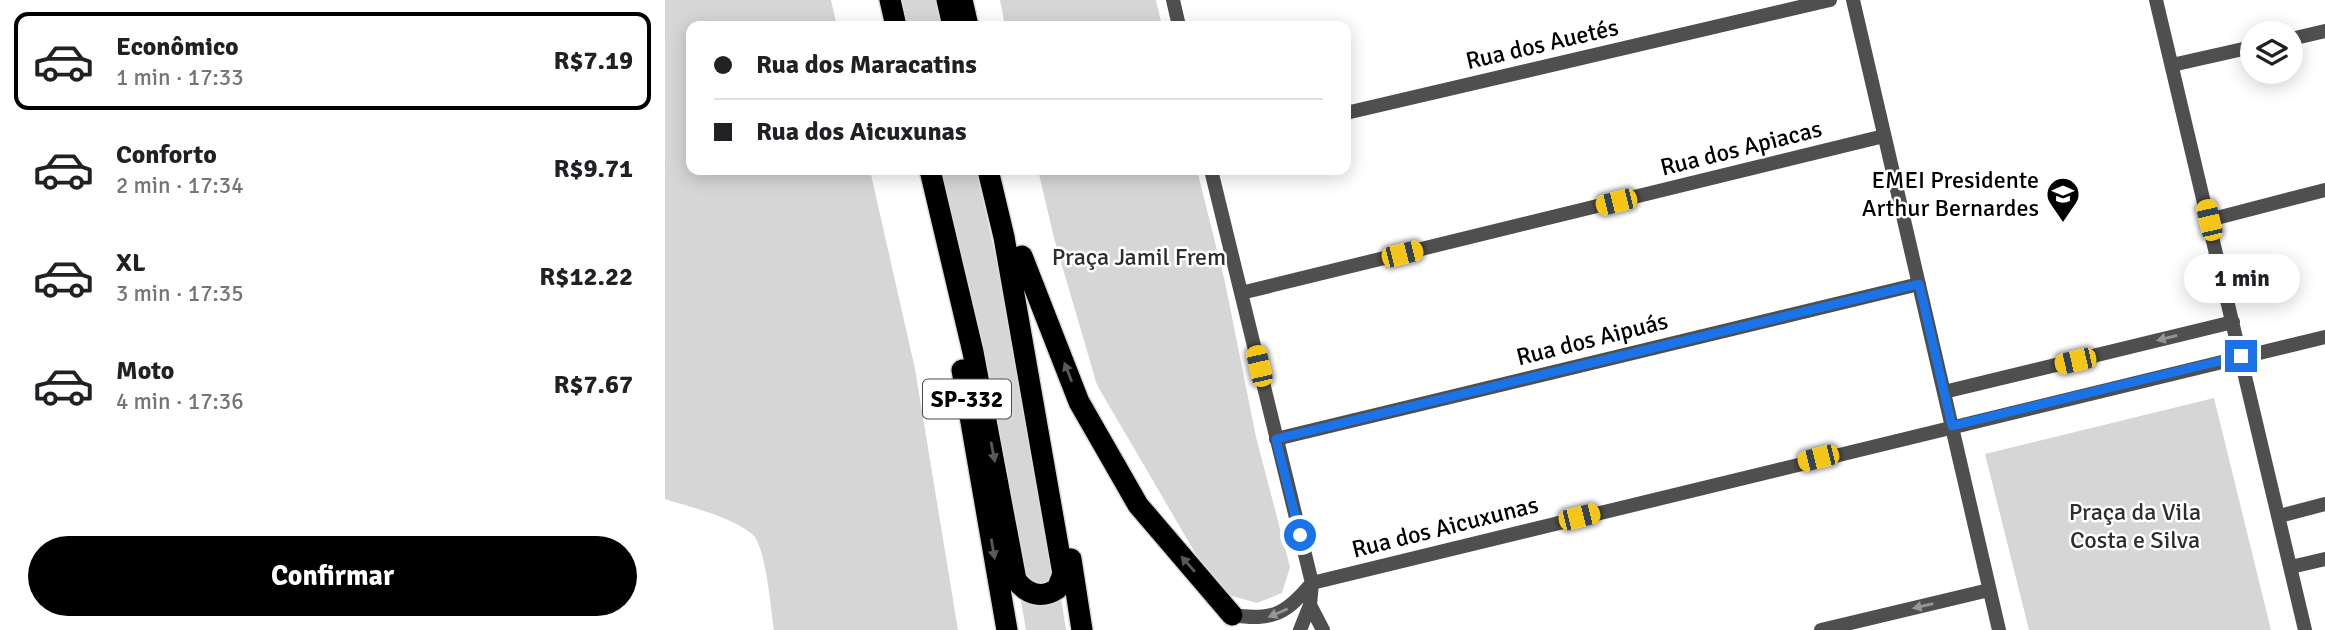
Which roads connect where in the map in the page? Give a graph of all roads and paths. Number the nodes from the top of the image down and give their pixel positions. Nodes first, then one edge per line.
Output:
1 (880, 0) edge
2 (890, 0) edge
3 (947, 0) edge
4 (962, 0) edge
5 (1830, 0) edge
6 (1853, 0) edge
7 (2156, 0) edge
8 (1178, 1) edge
9 (885, 21) edge
10 (895, 21) edge
11 (952, 21) edge
12 (967, 21) edge
13 (1179, 21) edge
14 (2325, 32) edge
15 (2303, 37) edge
16 (2240, 50) edge
17 (2172, 65) junction
18 (1351, 112) edge
19 (1884, 136) junction
20 (920, 175) edge
21 (931, 175) edge
22 (989, 175) edge
23 (1003, 175) edge
24 (1212, 175) edge
25 (2325, 190) edge
26 (2209, 220) junction
27 (1022, 256) junction
28 (1919, 284) junction
29 (1241, 293) junction
30 (2233, 322) junction
31 (2325, 337) edge
32 (2241, 356) junction
33 (1944, 393) junction
34 (1952, 426) junction
35 (1276, 439) junction
36 (2325, 504) edge
37 (2279, 516) junction
38 (2325, 559) edge
39 (2291, 567) junction
40 (1312, 583) junction
41 (1989, 590) junction
42 (1310, 606) junction
43 (1238, 623) edge
44 (1007, 630) edge
45 (1082, 630) edge
46 (1300, 630) edge
47 (1323, 630) edge
48 (1821, 630) edge
49 (1999, 630) edge
50 (2305, 630) edge

1 - 9 highway
2 - 10 highway
3 - 11 highway
4 - 12 highway
5 - 18 street, Rua dos Auetés
6 - 19 street
7 - 17 street
8 - 13 street
14 - 15 street
16 - 17 street
17 - 26 street
19 - 28 street
19 - 29 street, Rua dos Apiacas
20 -> 44 highway, SP-332
21 -> 22 highway
23 - 27 highway, SP-332
24 - 29 street
25 - 26 street
26 - 30 street
43 -> 27 highway
27 - 45 highway, SP-332
28 - 33 street
28 - 35 street, Rua dos Aipuás
29 - 35 street
30 - 32 street
30 -> 33 street
31 - 32 street, Rua dos Aicuxunas
32 - 34 street, Rua dos Aicuxunas
32 - 37 street
33 - 34 street
34 - 40 street, Rua dos Aicuxunas
34 - 41 street
35 - 40 street
36 - 37 street
37 - 39 street
38 - 39 street
39 - 50 street
40 - 42 street
40 -> 43 street
41 -> 48 street
41 - 49 street
42 - 46 street
42 - 47 street

